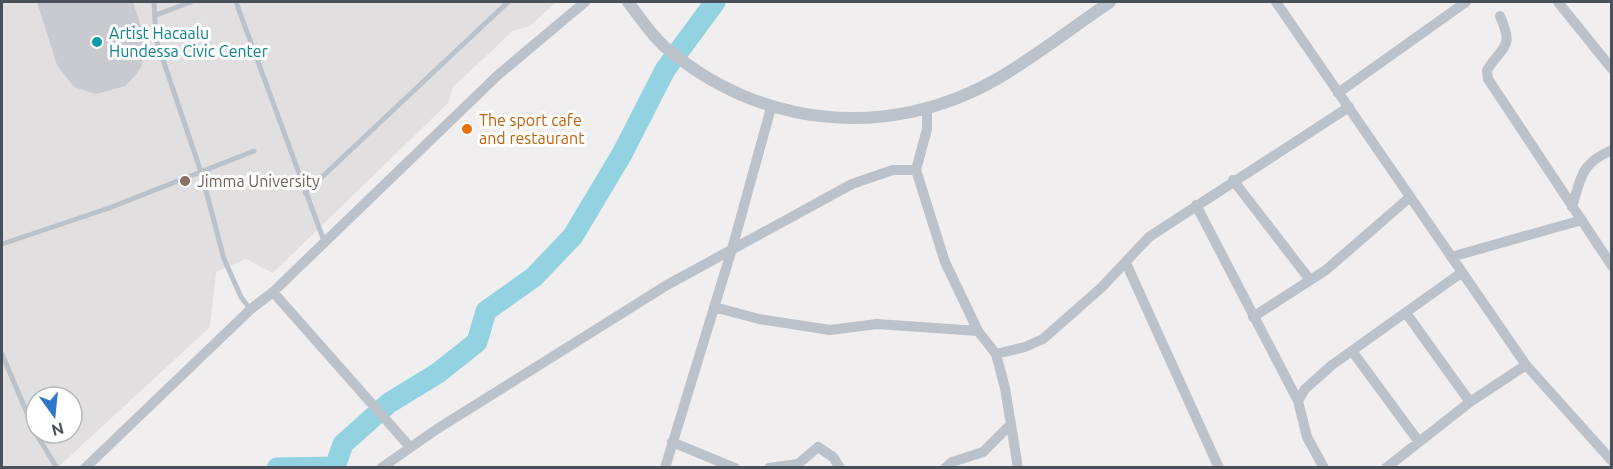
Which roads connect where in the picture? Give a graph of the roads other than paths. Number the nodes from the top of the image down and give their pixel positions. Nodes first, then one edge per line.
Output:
1 (154, 2) edge
2 (191, 2) edge
3 (236, 2) edge
4 (508, 2) edge
5 (585, 2) edge
6 (628, 2) edge
7 (1110, 2) edge
8 (1276, 2) edge
9 (1466, 2) edge
10 (1558, 2) edge
11 (156, 15) junction
12 (1500, 16) dead end
13 (1611, 69) edge
14 (1338, 93) junction
15 (1349, 107) junction
16 (771, 108) junction
17 (927, 108) junction
18 (1611, 150) edge
19 (254, 151) dead end
20 (916, 170) junction
21 (201, 172) junction
22 (1233, 180) junction
23 (305, 193) junction
24 (1410, 197) junction
25 (1196, 205) junction
26 (1572, 207) junction
27 (1582, 220) junction
28 (324, 241) junction
29 (2, 244) edge
30 (732, 249) junction
31 (1450, 257) junction
32 (1126, 263) junction
33 (1611, 266) edge
34 (1461, 273) junction
35 (1310, 280) junction
36 (273, 292) junction
37 (714, 307) junction
38 (251, 309) junction
39 (1406, 313) junction
40 (1253, 316) junction
41 (978, 331) junction
42 (1352, 351) junction
43 (2, 354) edge
44 (996, 354) junction
45 (1526, 365) junction
46 (1298, 401) junction
47 (1470, 402) junction
48 (1011, 424) junction
49 (672, 442) junction
50 (1419, 442) junction
51 (410, 447) junction
52 (395, 457) junction
53 (1611, 461) edge
54 (57, 468) edge
55 (85, 468) edge
56 (381, 468) edge
57 (400, 468) edge
58 (665, 468) edge
59 (735, 468) edge
60 (769, 468) edge
61 (840, 468) edge
62 (945, 468) edge
63 (1018, 468) edge
64 (1219, 468) edge
65 (1324, 468) edge
66 (1386, 468) edge

1 - 11 lane
2 - 11 lane
3 - 23 lane
4 - 23 lane
5 - 28 street
6 - 16 street
7 - 17 street
8 - 14 street
9 - 14 street
10 - 13 street
11 - 21 lane
12 - 26 street
14 - 15 street
15 - 22 street
15 - 24 street
16 - 17 street
16 - 30 street
17 - 20 street
18 - 26 street
19 - 21 lane
20 - 30 street
20 - 41 street
21 - 29 lane
21 - 38 lane
22 - 25 street
22 - 35 street
23 - 28 lane
24 - 31 street
24 - 35 street
25 - 32 street
25 - 40 street
26 - 27 street
27 - 31 street
27 - 33 street
28 - 36 street
30 - 37 street
30 - 51 street
31 - 34 street
32 - 44 street
32 - 64 street
34 - 39 street
34 - 45 street
35 - 40 street
36 - 38 street
36 - 51 street
37 - 41 street
37 - 49 street
38 - 55 street
39 - 42 street
39 - 47 street
40 - 46 street
41 - 44 street
42 - 46 street
42 - 50 street
43 - 54 lane
44 - 48 street
45 - 47 street
45 - 53 street
46 - 65 street
47 - 50 street
48 - 62 street
48 - 63 street
49 - 58 street
49 - 59 street
50 - 66 street
51 - 52 street
52 - 56 street
52 - 57 street
60 - 61 street

